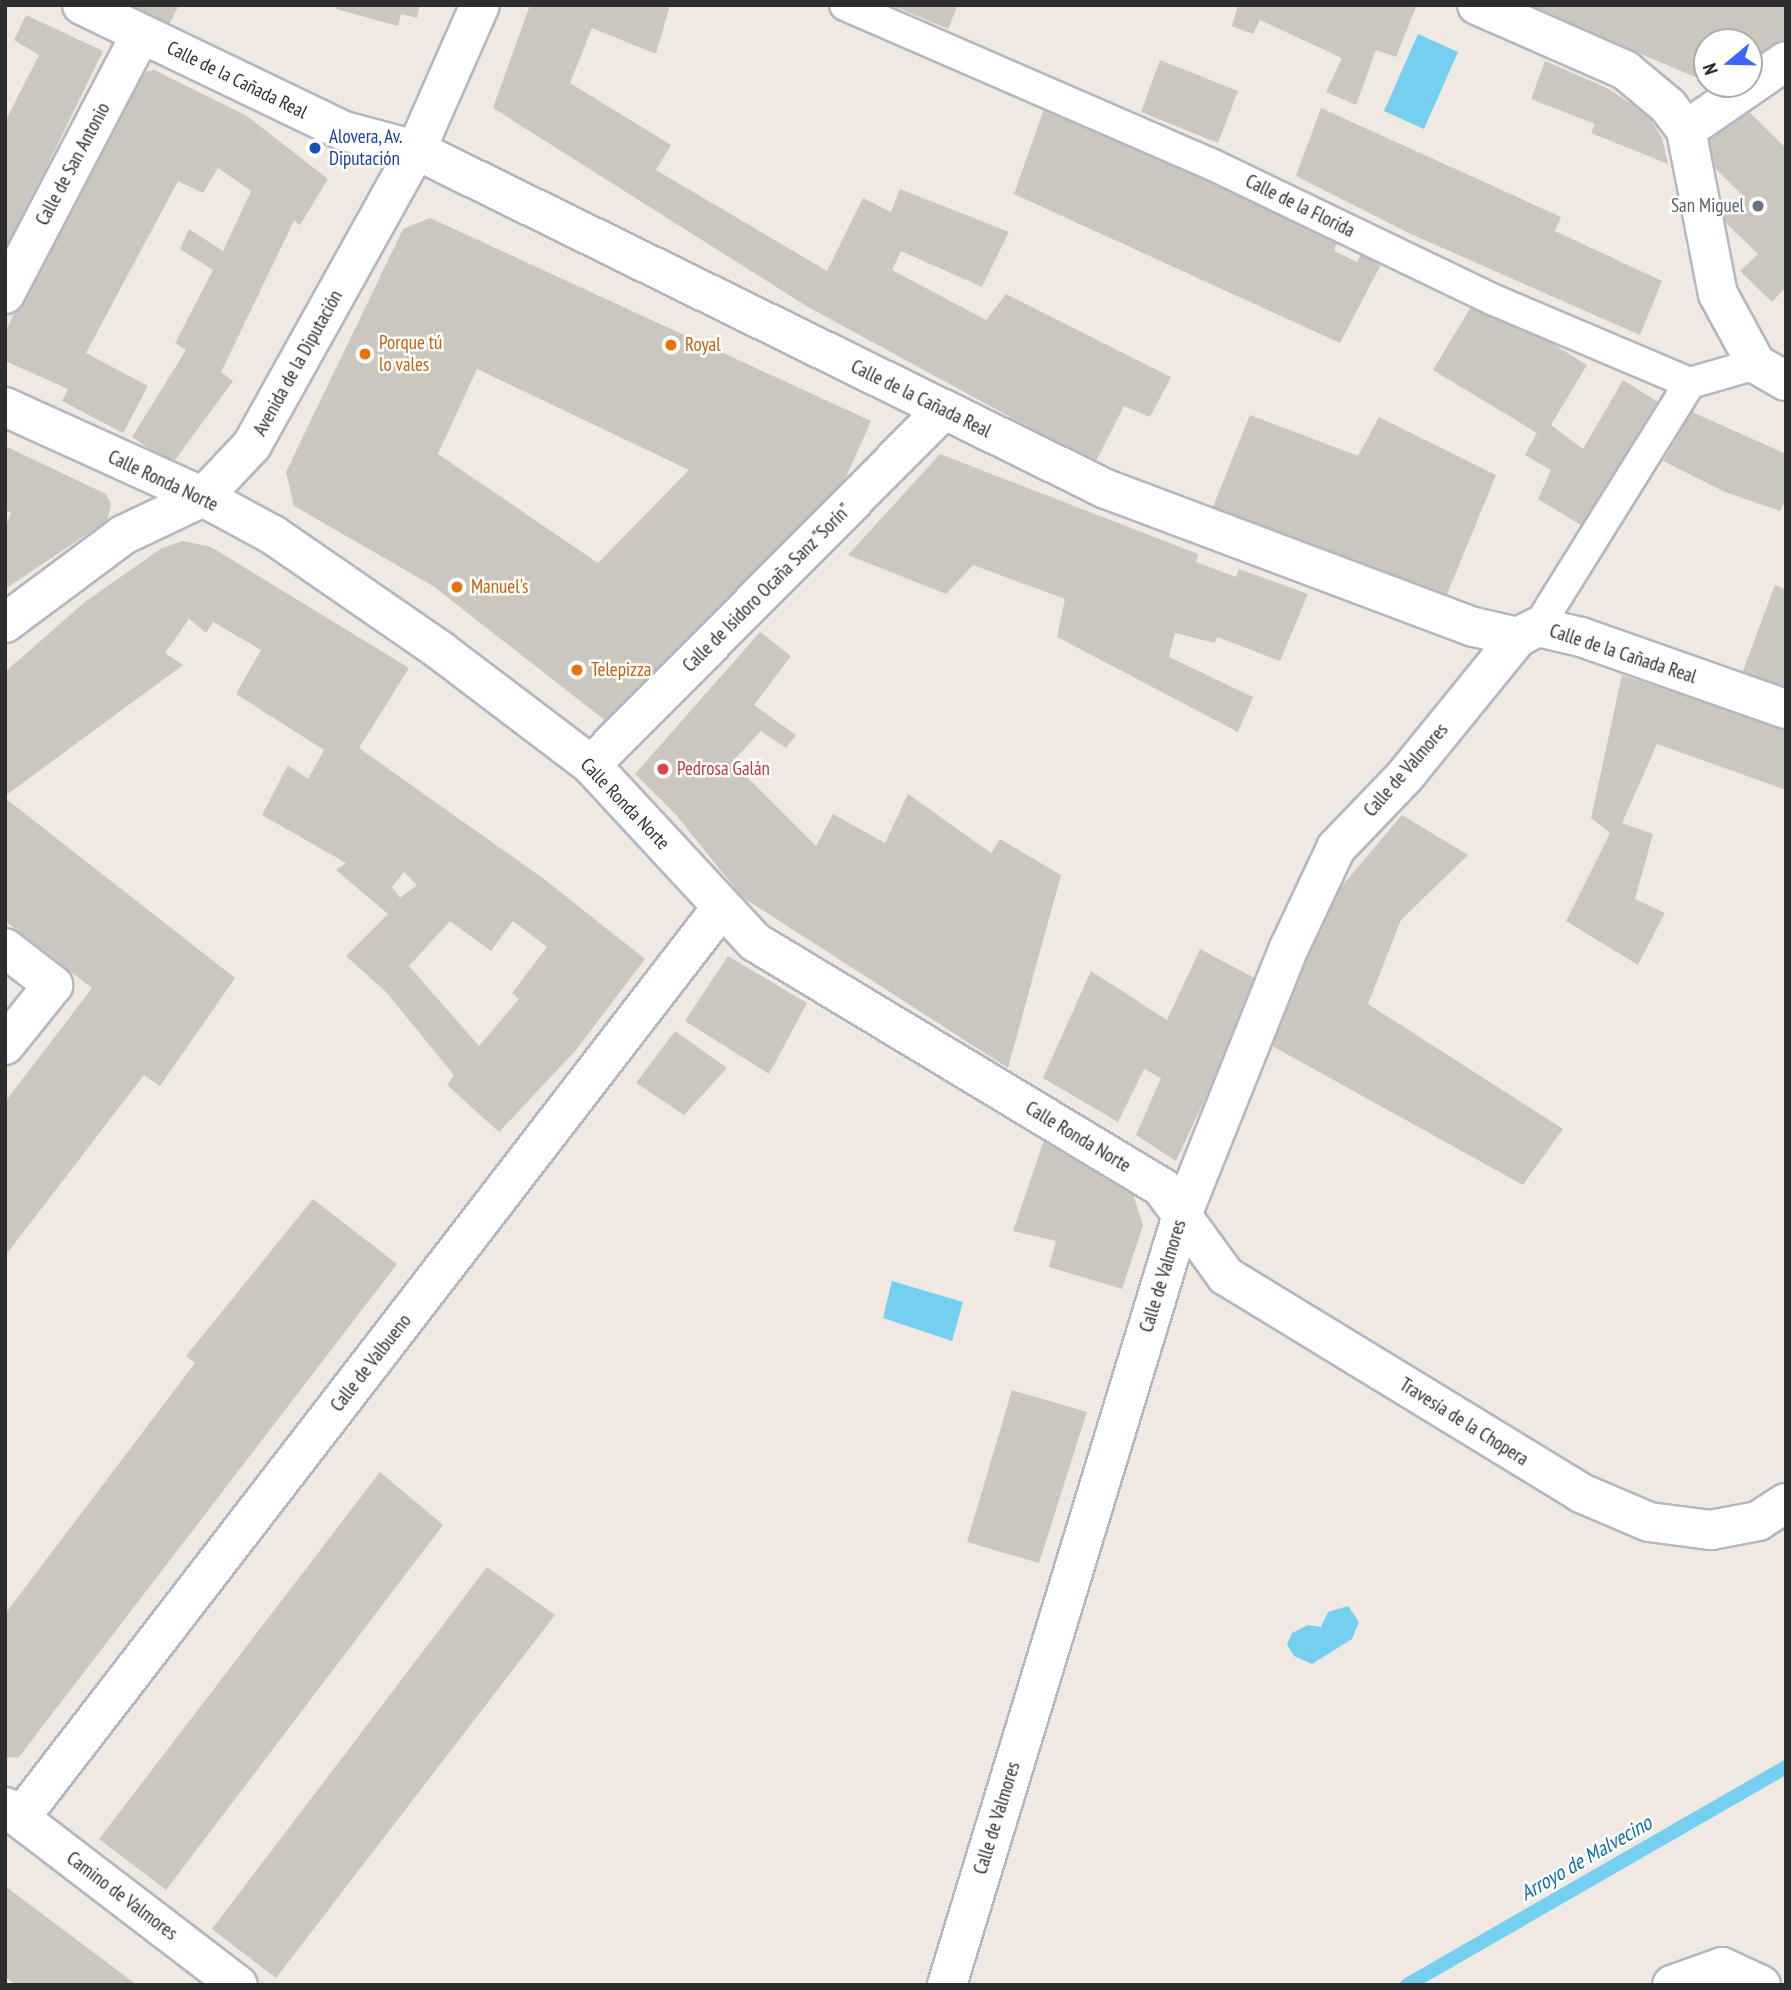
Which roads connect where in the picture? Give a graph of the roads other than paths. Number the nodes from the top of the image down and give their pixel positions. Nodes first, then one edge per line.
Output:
1 (82, 5) edge
2 (480, 5) edge
3 (845, 5) edge
4 (1477, 5) edge
5 (141, 34) junction
6 (1786, 61) edge
7 (1686, 130) junction
8 (416, 150) junction
9 (5, 294) edge
10 (1771, 373) edge
11 (1689, 383) junction
12 (5, 407) edge
13 (943, 411) junction
14 (203, 497) junction
15 (5, 623) edge
16 (1528, 632) junction
17 (1786, 709) edge
18 (591, 765) junction
19 (722, 907) junction
20 (5, 948) edge
21 (5, 1045) edge
22 (1182, 1214) junction
23 (1786, 1503) edge
24 (12, 1813) edge
25 (238, 1985) edge
26 (947, 1985) edge
27 (1672, 1985) edge
28 (1761, 1985) edge

1 - 5 street, Calle de la Cañada Real
2 - 8 street, Avenida de la Diputación
3 - 11 street, Calle de la Florida
4 - 7 street
5 - 8 street, Calle de la Cañada Real
5 - 9 street, Calle de San Antonio
6 - 7 street
7 - 10 street
8 - 13 street, Calle de la Cañada Real
8 - 14 street, Avenida de la Diputación
10 - 11 street
11 - 16 street, Calle de Valmores
12 - 14 street, Calle Ronda Norte
13 - 16 street, Calle de la Cañada Real
13 - 18 street, Calle de Isidoro Ocaña Sanz "Sorín"
14 - 15 street, Avenida de la Diputación
14 - 18 street, Calle Ronda Norte
16 - 17 street, Calle de la Cañada Real
16 - 22 street, Calle de Valmores
18 - 19 street, Calle Ronda Norte
19 - 22 street, Calle Ronda Norte
19 - 24 street, Calle de Valbueno
20 - 21 street
22 - 23 street, Travesía de la Chopera
22 - 26 street, Calle de Valmores
24 - 25 street, Camino de Valmores
27 - 28 street

